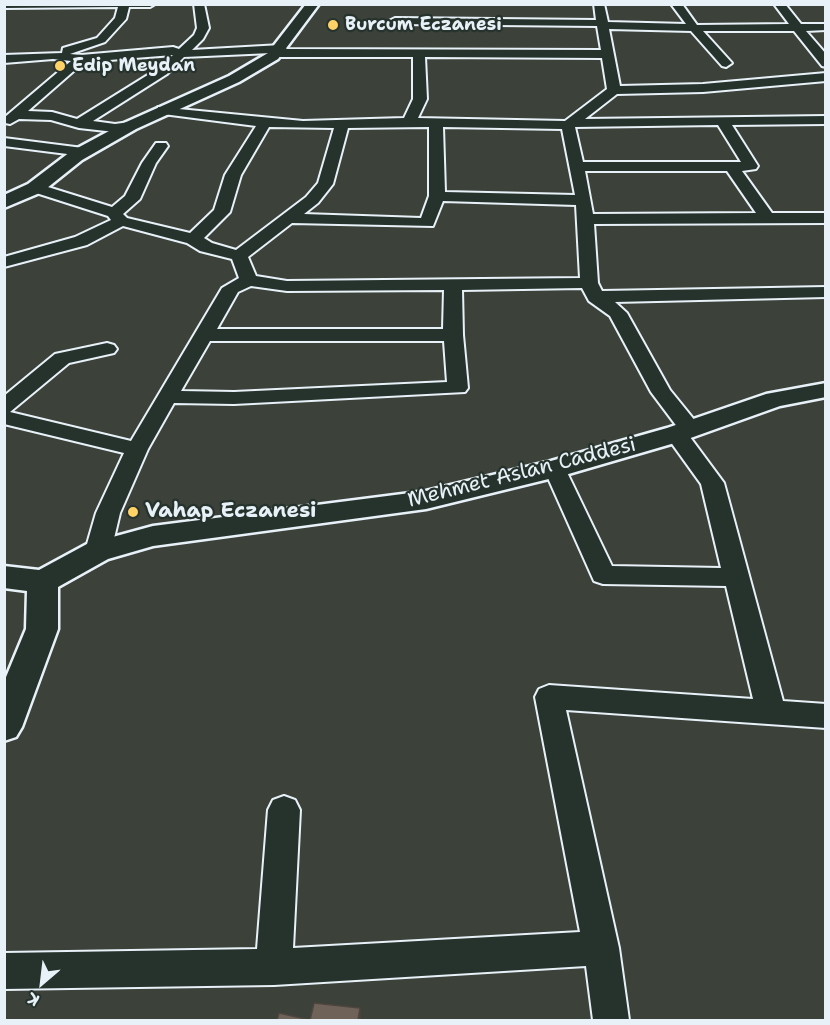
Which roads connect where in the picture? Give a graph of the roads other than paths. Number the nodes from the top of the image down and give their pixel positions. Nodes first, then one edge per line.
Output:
1 (124, 4) edge
2 (150, 4) edge
3 (199, 4) edge
4 (313, 4) edge
5 (599, 4) edge
6 (676, 4) edge
7 (779, 4) edge
8 (4, 5) edge
9 (61, 5) edge
10 (395, 21) dead end
11 (602, 24) junction
12 (795, 27) junction
13 (825, 27) edge
14 (694, 28) junction
15 (279, 51) junction
16 (180, 54) junction
17 (419, 54) junction
18 (606, 54) junction
19 (53, 56) junction
20 (4, 59) edge
21 (81, 59) junction
22 (726, 63) dead end
23 (825, 63) edge
24 (825, 77) edge
25 (614, 90) junction
26 (163, 110) junction
27 (10, 120) edge
28 (825, 120) edge
29 (722, 121) junction
30 (409, 122) junction
31 (264, 123) junction
32 (436, 123) junction
33 (79, 124) junction
34 (342, 124) junction
35 (569, 124) junction
36 (130, 126) junction
37 (4, 142) edge
38 (161, 146) dead end
39 (83, 152) junction
40 (731, 166) junction
41 (577, 167) junction
42 (34, 188) junction
43 (437, 196) junction
44 (584, 200) junction
45 (4, 202) edge
46 (117, 217) junction
47 (289, 218) junction
48 (825, 218) edge
49 (585, 219) junction
50 (768, 219) junction
51 (193, 239) junction
52 (240, 256) junction
53 (4, 262) edge
54 (249, 280) junction
55 (453, 283) junction
56 (592, 290) junction
57 (825, 292) edge
58 (204, 335) junction
59 (453, 335) junction
60 (107, 349) dead end
61 (825, 390) edge
62 (169, 397) junction
63 (4, 407) edge
64 (4, 417) edge
65 (683, 430) junction
66 (137, 449) junction
67 (555, 469) junction
68 (98, 551) junction
69 (4, 577) edge
70 (736, 577) junction
71 (44, 582) junction
72 (771, 712) junction
73 (825, 716) edge
74 (4, 727) edge
75 (284, 810) dead end
76 (601, 948) junction
77 (274, 967) junction
78 (4, 971) edge
79 (611, 1020) edge

1 - 2 street
1 - 9 street
1 - 19 street
3 - 16 street
4 - 15 street
5 - 11 street
6 - 14 street
7 - 12 street
8 - 9 street
10 - 11 street
11 - 14 street
11 - 18 street
12 - 13 street
12 - 14 street
12 - 23 street
14 - 22 street
15 - 16 street
15 - 17 street
15 - 26 street
16 - 21 street
16 - 33 street
17 - 18 street
17 - 30 street
18 - 25 street
19 - 20 street
19 - 21 street
21 - 27 street
24 - 25 street
25 - 35 street
26 - 31 street
26 - 36 street
27 - 33 street
28 - 29 street
29 - 35 street
29 - 40 street
30 - 32 street
30 - 34 street
31 - 34 street
31 - 51 street
32 - 35 street
32 - 43 street
33 - 36 street
34 - 47 street
35 - 41 street
36 - 39 street
37 - 39 street
38 - 46 street
39 - 42 street
40 - 41 street
40 - 50 street
41 - 44 street
42 - 45 street
42 - 46 street
43 - 44 street
43 - 47 street
44 - 49 street
46 - 51 street
46 - 53 street
47 - 52 street
48 - 50 street
49 - 50 street
49 - 56 street
51 - 52 street
52 - 54 street
54 - 55 street
54 - 58 street
55 - 56 street
55 - 59 street
56 - 57 street
56 - 65 street
58 - 59 street
58 - 62 street
59 - 62 street
60 - 63 street
61 - 65 street, Mehmet Aslan Caddesi
62 - 66 street
64 - 66 street
65 - 67 street, Mehmet Aslan Caddesi
65 - 70 street
66 - 68 street
67 - 68 street, Mehmet Aslan Caddesi
67 - 70 street
68 - 71 street, Mehmet Aslan Caddesi
69 - 71 street
70 - 72 street
71 - 74 street
72 - 73 street
72 - 76 street
75 - 77 street
76 - 77 street
76 - 79 street
77 - 78 street

